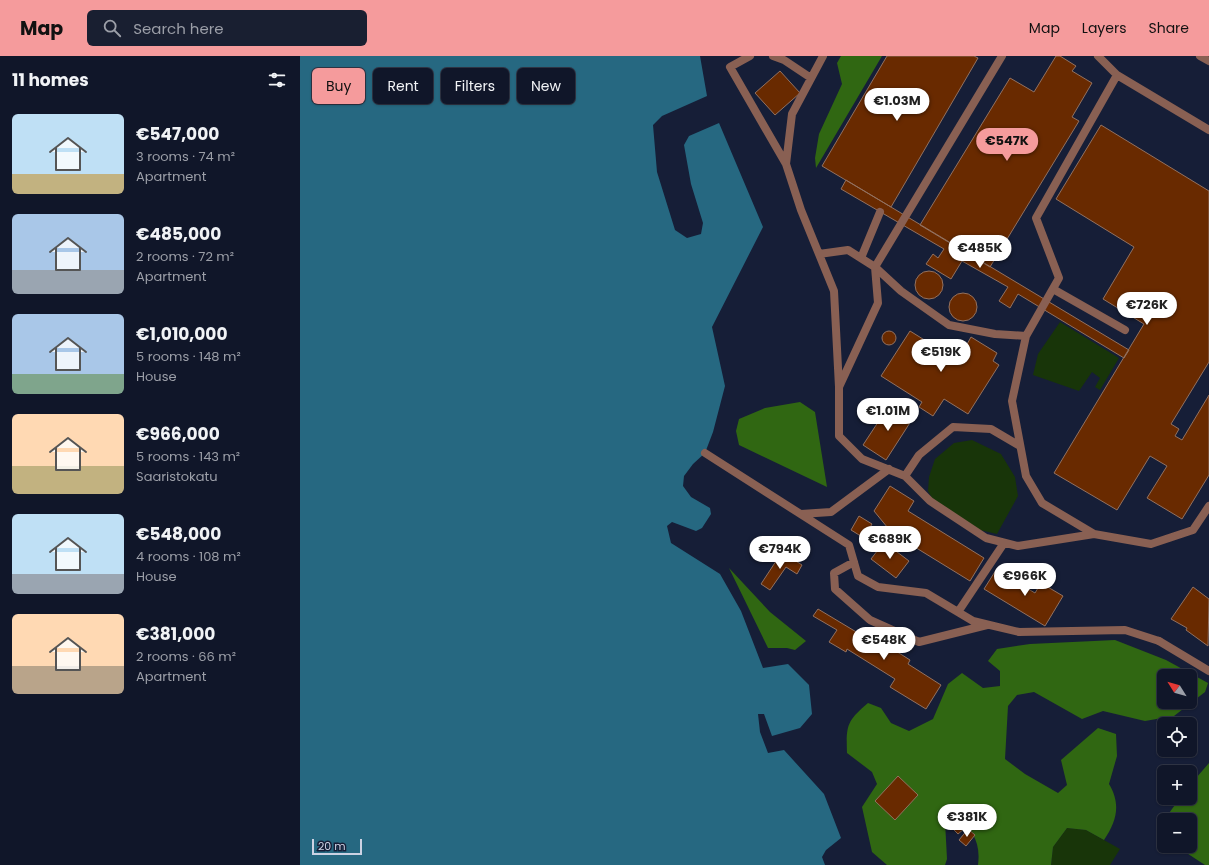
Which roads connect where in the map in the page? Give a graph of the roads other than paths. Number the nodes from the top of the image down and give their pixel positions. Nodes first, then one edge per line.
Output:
1 (750, 56) edge
2 (773, 56) edge
3 (823, 56) edge
4 (1002, 56) edge
5 (1098, 56) edge
6 (1200, 56) edge
7 (1209, 61) edge
8 (1117, 74) junction
9 (811, 78) junction
10 (1209, 130) edge
11 (786, 164) junction
12 (880, 212) dead end
13 (819, 254) junction
14 (861, 258) junction
15 (875, 267) junction
16 (1053, 289) junction
17 (1125, 330) dead end
18 (1026, 336) junction
19 (839, 387) junction
20 (1020, 446) junction
21 (705, 453) dead end
22 (889, 469) junction
23 (905, 476) junction
24 (1209, 506) edge
25 (801, 514) junction
26 (1094, 534) junction
27 (1004, 542) junction
28 (854, 562) junction
29 (958, 612) junction
30 (989, 625) junction
31 (1209, 671) edge

1 - 11 street
2 - 9 street
3 - 9 street
4 - 15 street
5 - 8 street
6 - 7 street
8 - 10 street
8 - 16 street
9 - 11 street
11 - 13 street
12 - 14 street
13 - 14 street
13 - 19 street
14 - 15 street
15 - 18 street
15 - 19 street
16 - 17 street
16 - 18 street
18 - 20 street
19 - 22 street
20 - 23 street
20 - 26 street
21 - 25 street
22 - 23 street
22 - 25 street
23 - 27 street
24 - 26 street
25 - 28 street
26 - 27 street
27 - 29 street
28 - 29 street
28 - 30 street
29 - 30 street
30 - 31 street

